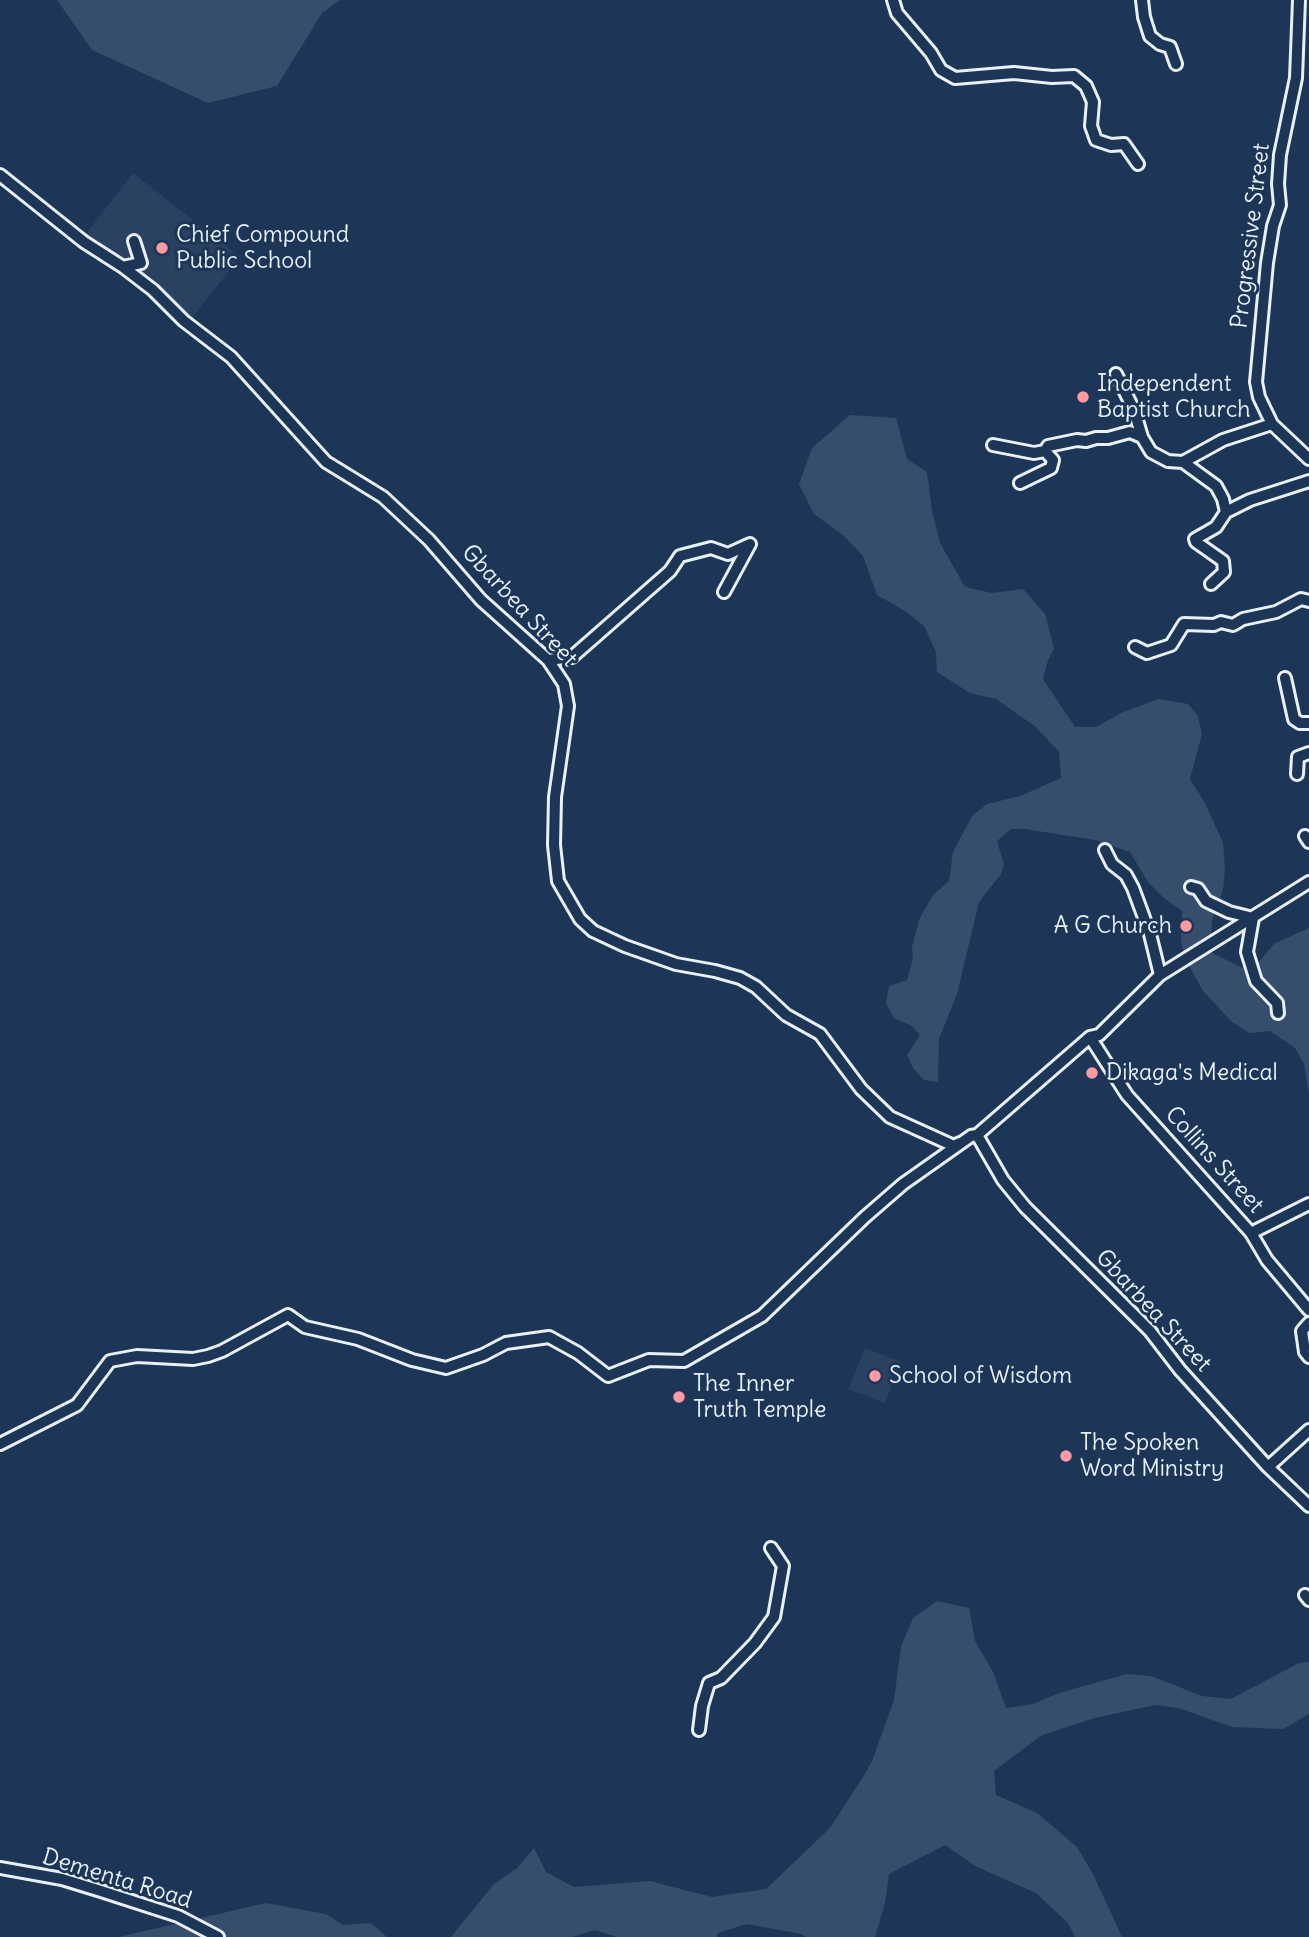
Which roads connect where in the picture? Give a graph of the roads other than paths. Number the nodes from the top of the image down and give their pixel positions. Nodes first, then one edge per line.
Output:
1 (893, 0) edge
2 (1142, 0) edge
3 (1299, 0) edge
4 (1176, 64) dead end
5 (1138, 164) dead end
6 (0, 175) edge
7 (134, 241) dead end
8 (123, 267) junction
9 (1116, 374) dead end
10 (1272, 424) junction
11 (1142, 437) junction
12 (993, 445) dead end
13 (1045, 451) junction
14 (1309, 459) edge
15 (1183, 462) junction
16 (1309, 481) edge
17 (1020, 483) dead end
18 (1226, 512) junction
19 (1211, 584) dead end
20 (724, 592) dead end
21 (1309, 601) edge
22 (1135, 647) dead end
23 (548, 660) junction
24 (1285, 678) dead end
25 (1309, 723) edge
26 (1309, 753) edge
27 (1297, 774) dead end
28 (1105, 850) dead end
29 (1309, 882) edge
30 (1191, 887) dead end
31 (1253, 918) junction
32 (1160, 975) junction
33 (1278, 1013) dead end
34 (1090, 1037) junction
35 (974, 1135) junction
36 (1309, 1204) edge
37 (1251, 1233) junction
38 (1309, 1310) edge
39 (1309, 1323) edge
40 (1309, 1357) edge
41 (1309, 1430) edge
42 (0, 1444) edge
43 (1268, 1466) junction
44 (1309, 1506) edge
45 (771, 1548) dead end
46 (698, 1730) dead end
47 (0, 1868) edge
48 (218, 1937) edge

1 - 5 street
2 - 4 street
3 - 10 street, Progressive Street
6 - 8 street, Gbarbea Street
7 - 8 street
8 - 23 street, Gbarbea Street
9 - 11 street
10 - 14 street, Progressive Street
10 - 15 street
11 - 13 street
11 - 15 street
12 - 13 street
13 - 17 street
15 - 18 street
16 - 18 street
18 - 19 street
20 - 23 street
21 - 22 street
23 - 35 street, Gbarbea Street
24 - 25 street
26 - 27 street
28 - 32 street
29 - 31 street
30 - 31 street
31 - 32 street
31 - 33 street
32 - 34 street
34 - 35 street
34 - 37 street, Collins Street
35 - 42 street
35 - 43 street, Gbarbea Street
36 - 37 street
37 - 38 street, Collins Street
39 - 40 street
41 - 43 street
43 - 44 street, Gbarbea Street
45 - 46 street
47 - 48 street, Dementa Road

